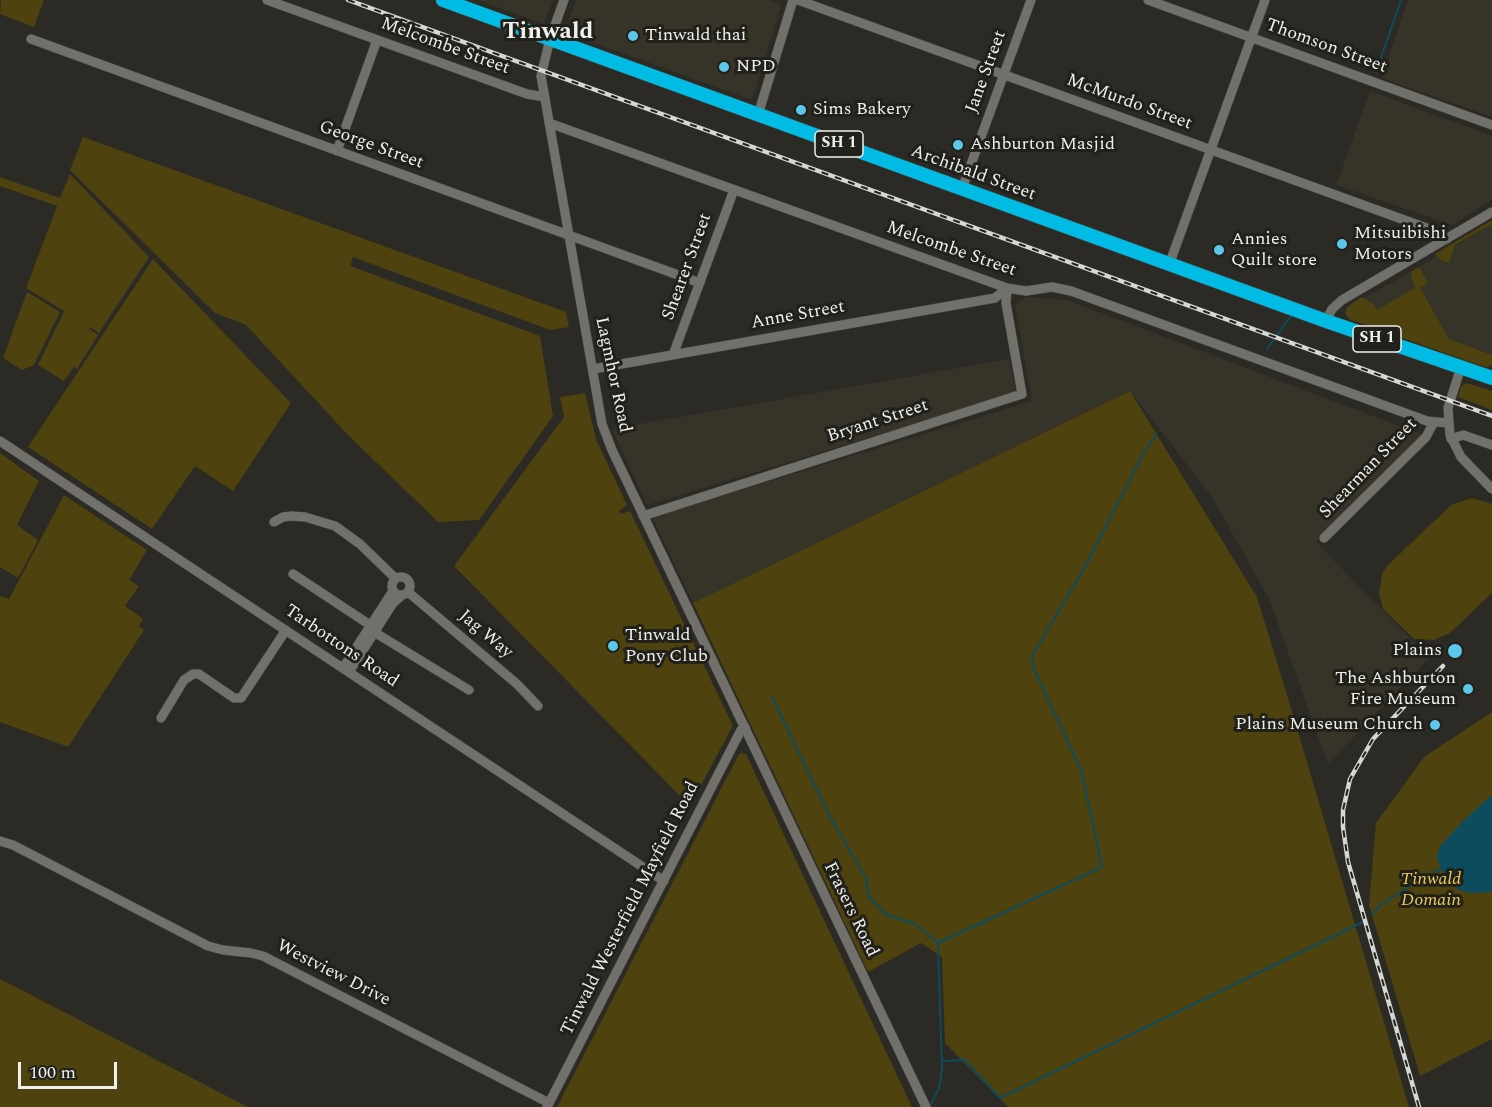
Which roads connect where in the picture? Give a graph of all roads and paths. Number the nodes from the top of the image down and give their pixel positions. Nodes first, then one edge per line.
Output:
1 (267, 0) edge
2 (443, 0) edge
3 (564, 0) edge
4 (793, 0) edge
5 (798, 0) edge
6 (1031, 0) edge
7 (1148, 0) edge
8 (1265, 0) edge
9 (1252, 38) junction
10 (31, 39) dead end
11 (550, 39) junction
12 (378, 40) junction
13 (1004, 75) junction
14 (545, 97) junction
15 (758, 115) junction
16 (549, 123) junction
17 (1492, 125) edge
18 (1211, 150) junction
19 (337, 151) junction
20 (962, 189) junction
21 (734, 190) junction
22 (1492, 212) edge
23 (568, 234) junction
24 (1447, 239) junction
25 (1169, 265) junction
26 (700, 284) junction
27 (1007, 288) junction
28 (1326, 321) junction
29 (673, 356) junction
30 (1461, 367) junction
31 (592, 369) junction
32 (1492, 378) edge
33 (1434, 422) junction
34 (1448, 423) junction
35 (1451, 439) junction
36 (0, 441) edge
37 (1492, 445) edge
38 (1492, 489) edge
39 (643, 516) junction
40 (274, 522) dead end
41 (1324, 538) dead end
42 (293, 574) dead end
43 (395, 578) junction
44 (401, 593) junction
45 (373, 628) junction
46 (286, 630) junction
47 (346, 670) junction
48 (469, 690) dead end
49 (538, 706) dead end
50 (161, 718) dead end
51 (745, 728) junction
52 (0, 841) edge
53 (664, 881) junction
54 (548, 1105) edge
55 (926, 1107) edge

1 - 12 street, Melcombe Street
2 - 11 highway, Archibald Street / SH 1
3 - 11 street, Lagmhor Road
4 - 15 street
5 - 13 street, McMurdo Street
6 - 13 street, Jane Street
7 - 9 street, Thomson Street
8 - 9 street
9 - 17 street, Thomson Street
9 - 18 street
10 - 19 street, George Street
11 - 14 street, Lagmhor Road
11 - 15 highway, Archibald Street / SH 1
12 - 14 street, Melcombe Street
12 - 19 street
13 - 18 street, McMurdo Street
13 - 20 street, Jane Street
14 - 16 street, Lagmhor Road
15 - 20 highway, Archibald Street / SH 1
16 - 21 street, Melcombe Street
16 - 23 street, Lagmhor Road
18 - 24 street, McMurdo Street
18 - 25 street
19 - 23 street, George Street
20 - 25 highway, Archibald Street / SH 1
21 - 26 street, Shearer Street
21 - 27 street, Melcombe Street
22 - 24 street
23 - 26 street, George Street
23 - 31 street, Lagmhor Road
24 - 28 street
25 - 28 highway, Archibald Street / SH 1
26 - 29 street, Shearer Street
27 - 29 street, Anne Street
27 - 33 street, Melcombe Street
27 - 39 street, Bryant Street
28 - 30 highway, Archibald Street / SH 1
29 - 31 street, Anne Street
30 - 32 highway, Archibald Street / SH 1
30 - 34 street
31 - 39 street, Lagmhor Road
33 - 34 street, Melcombe Street
33 - 41 street, Shearman Street
34 - 35 street
35 - 37 street
35 - 38 street
36 - 46 street, Tarbottons Road
39 - 51 street, Lagmhor Road
40 - 43 street
42 - 45 street
43 - 44 street
43 - 44 street
44 - 45 street
44 - 49 street, Jag Way
45 - 47 street
45 - 48 street
46 - 47 street, Tarbottons Road
46 - 50 street
47 - 53 street, Tarbottons Road
51 - 53 street, Tinwald Westerfield Mayfield Road
51 - 55 street, Frasers Road
52 - 54 street, Westview Drive
53 - 54 street, Tinwald Westerfield Mayfield Road

